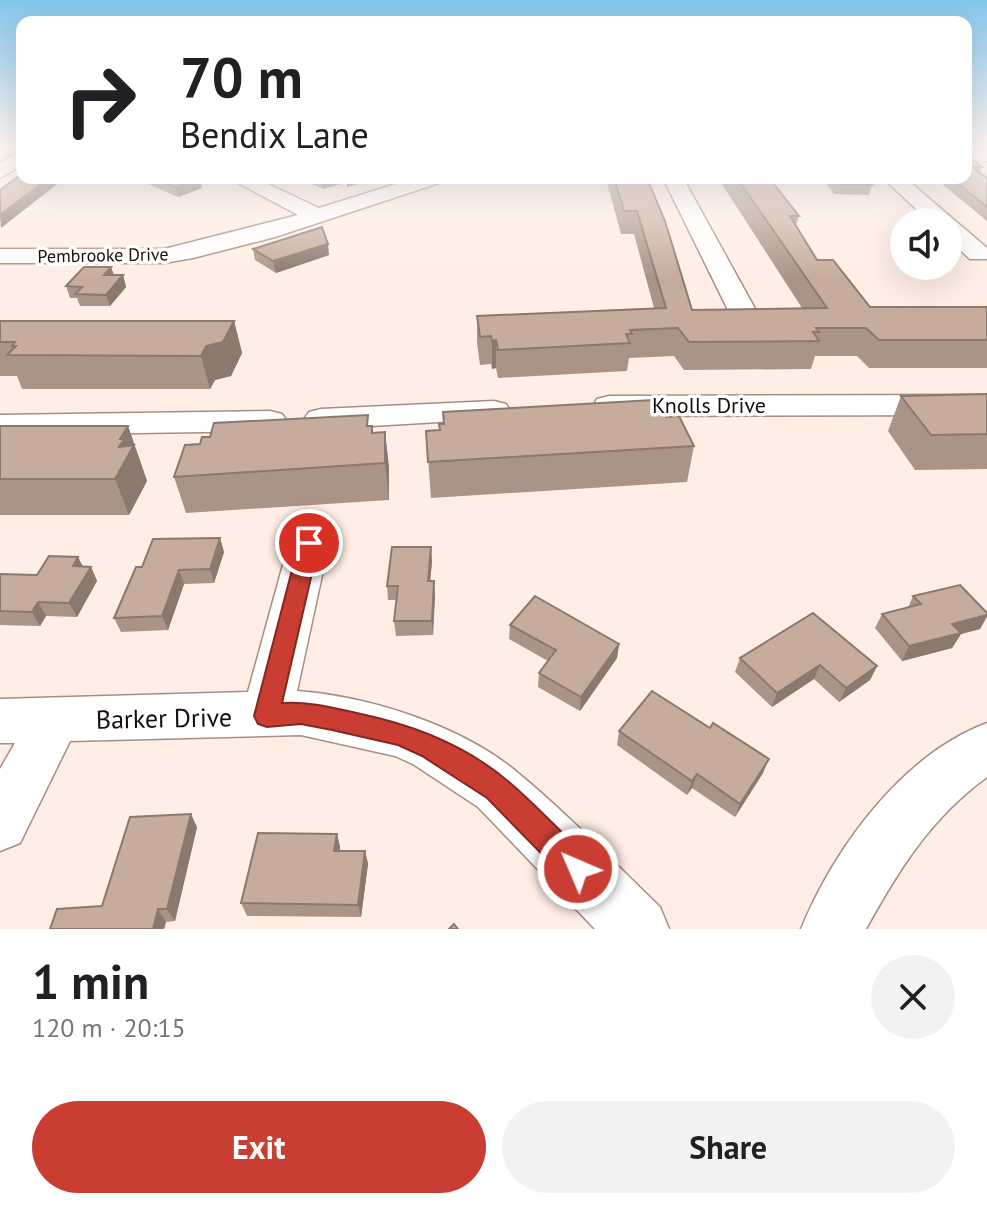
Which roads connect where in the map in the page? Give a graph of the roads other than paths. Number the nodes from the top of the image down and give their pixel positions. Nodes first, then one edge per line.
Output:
1 (267, 191) edge
2 (392, 191) edge
3 (680, 191) edge
4 (908, 191) edge
5 (927, 208) edge
6 (316, 215) junction
7 (962, 239) edge
8 (979, 254) dead end
9 (0, 256) edge
10 (745, 316) edge
11 (987, 405) edge
12 (579, 407) edge
13 (517, 410) edge
14 (0, 425) edge
15 (309, 543) dead end
16 (267, 716) junction
17 (55, 720) junction
18 (0, 721) edge
19 (987, 747) edge
20 (0, 823) edge
21 (638, 929) edge
22 (832, 929) edge

1 - 6 street
2 - 6 street, Pembrooke Drive
3 - 10 street
4 - 5 street
6 - 9 street, Pembrooke Drive
7 - 8 street
11 - 12 street, Knolls Drive
13 - 14 street
15 - 16 street
16 - 17 street, Barker Drive
16 - 21 street, Barker Drive
17 - 18 street, Barker Drive
17 - 20 street
19 - 22 street

